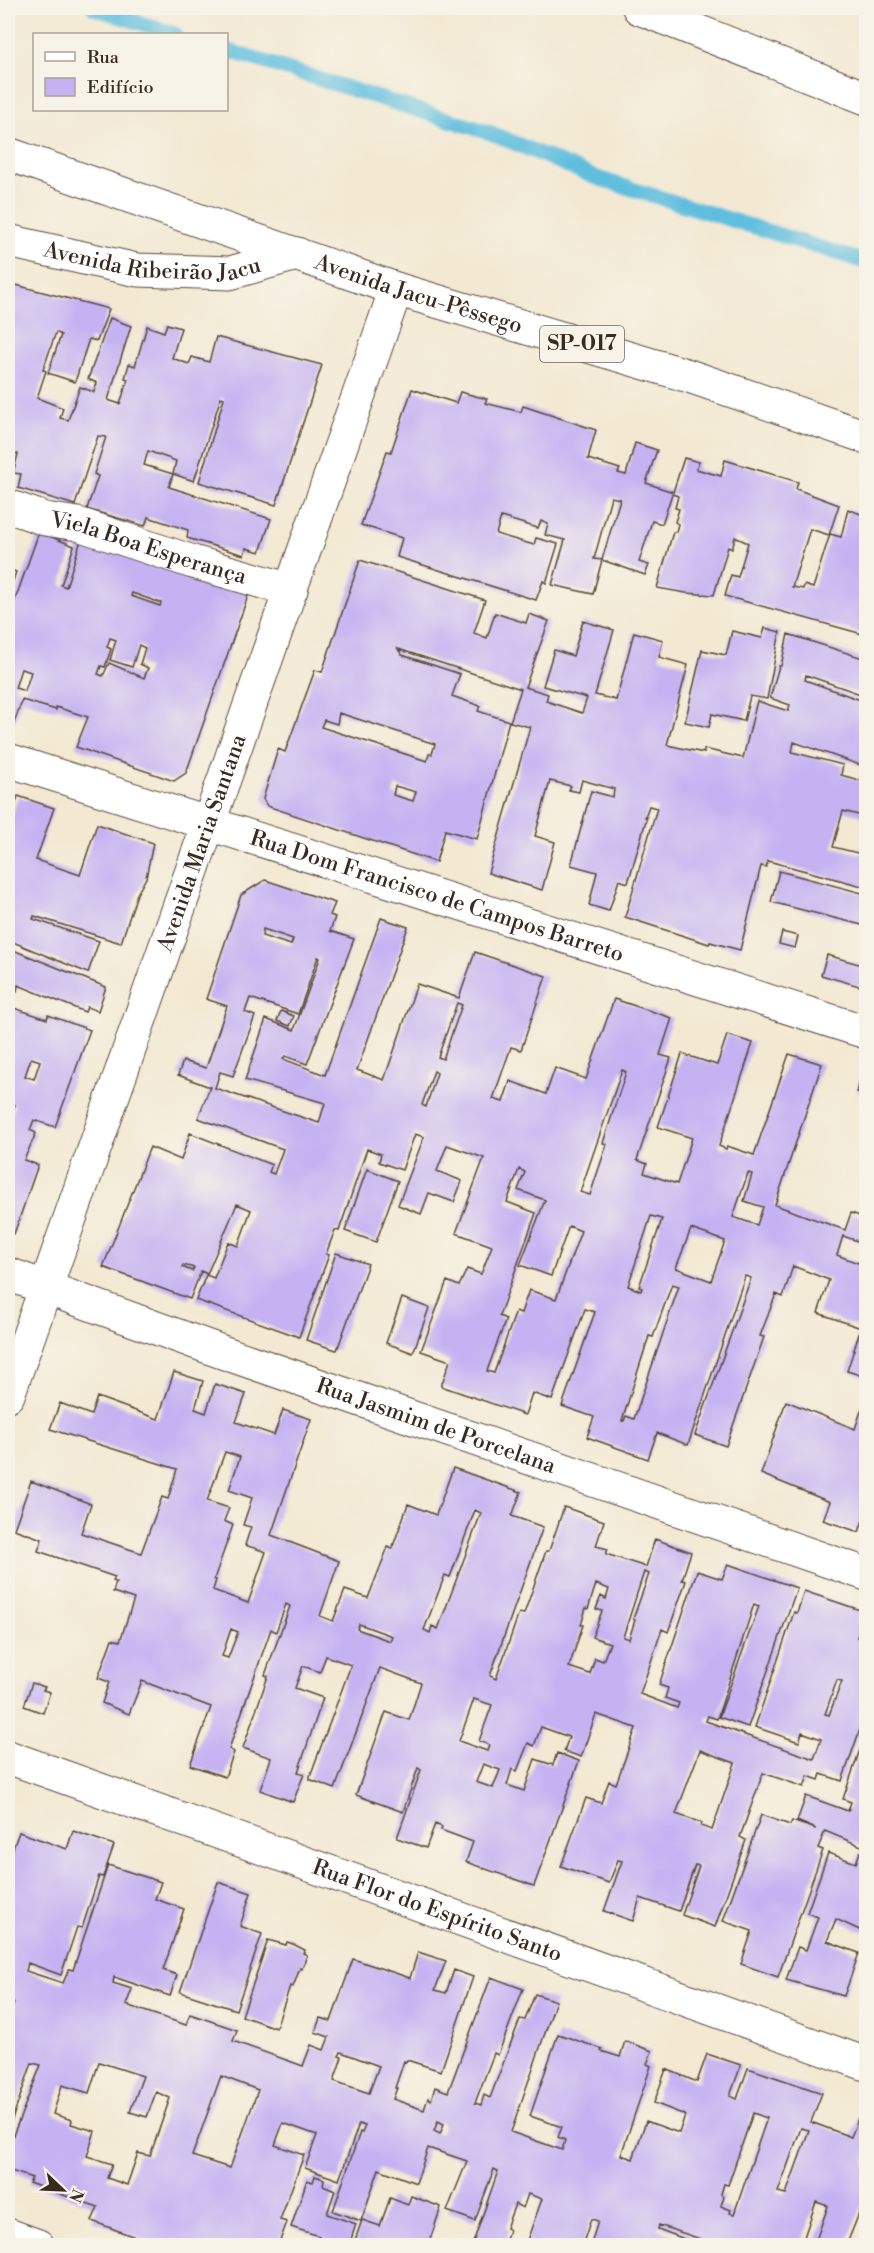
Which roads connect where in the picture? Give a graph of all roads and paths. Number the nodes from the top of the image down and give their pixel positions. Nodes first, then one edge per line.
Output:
1 (639, 8) edge
2 (867, 98) edge
3 (8, 154) edge
4 (8, 241) edge
5 (297, 254) junction
6 (396, 290) junction
7 (867, 437) edge
8 (8, 506) edge
9 (291, 590) junction
10 (8, 760) edge
11 (208, 825) junction
12 (867, 1032) edge
13 (8, 1274) edge
14 (45, 1288) junction
15 (8, 1395) edge
16 (867, 1574) edge
17 (8, 1757) edge
18 (867, 2064) edge
19 (8, 2235) edge
20 (38, 2246) edge

1 - 2 main road
3 - 5 main road, Avenida Jacu-Pêssego / SP-017
4 - 5 main road, Avenida Ribeirão Jacu
5 - 6 main road, Avenida Jacu-Pêssego / SP-017
6 - 7 main road, Avenida Jacu-Pêssego / SP-017
6 - 9 main road, Avenida Maria Santana
8 - 9 main road, Viela Boa Esperança
9 - 11 main road, Avenida Maria Santana
10 - 11 main road, Rua Dom Francisco de Campos Barreto
11 - 12 main road, Rua Dom Francisco de Campos Barreto
11 - 14 main road, Avenida Maria Santana
13 - 14 main road, Rua Jasmim de Porcelana
14 - 15 main road, Avenida Maria Santana
14 - 16 main road, Rua Jasmim de Porcelana
17 - 18 main road, Rua Flor do Espírito Santo
19 - 20 main road

